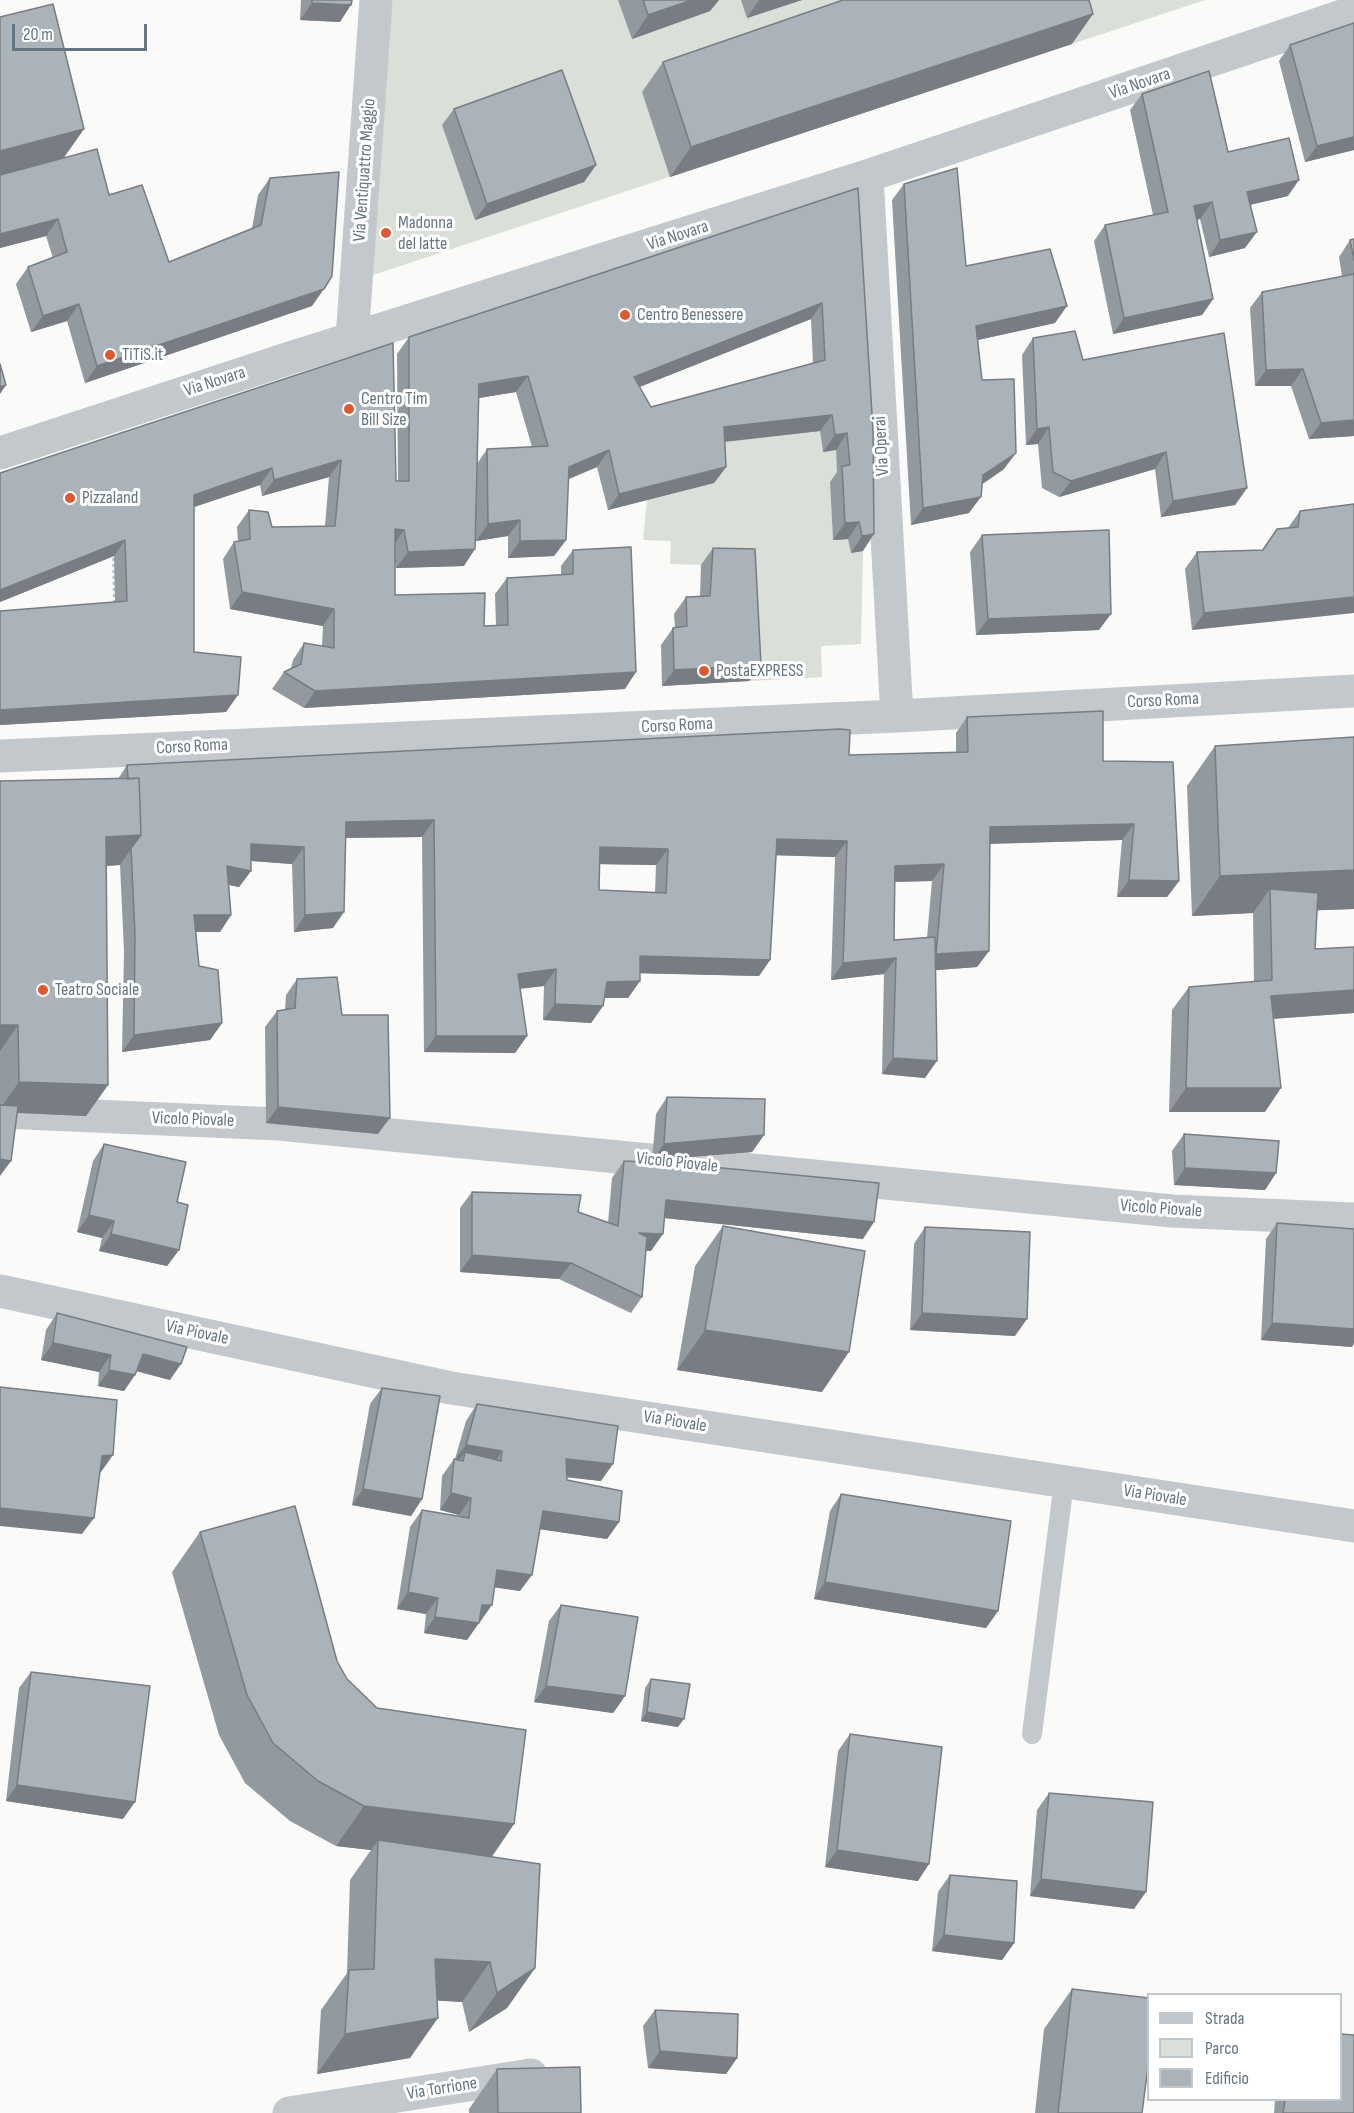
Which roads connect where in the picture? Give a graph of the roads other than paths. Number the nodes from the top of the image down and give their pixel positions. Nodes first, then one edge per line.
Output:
1 (376, 0) edge
2 (1354, 12) edge
3 (867, 176) junction
4 (352, 339) junction
5 (0, 453) edge
6 (1354, 691) edge
7 (897, 716) junction
8 (0, 756) edge
9 (0, 1112) edge
10 (1354, 1219) edge
11 (0, 1291) edge
12 (1064, 1482) junction
13 (1354, 1526) edge
14 (1032, 1734) dead end
15 (558, 2070) edge
16 (290, 2113) edge

1 - 4 street, Via Ventiquattro Maggio
2 - 3 street, Via Novara
3 - 4 street, Via Novara
3 - 7 street, Via Operai
4 - 5 street, Via Novara
6 - 7 street, Corso Roma
7 - 8 street, Corso Roma
9 - 10 street, Vicolo Piovale
11 - 12 street, Via Piovale
12 - 13 street, Via Piovale
12 - 14 lane
15 - 16 street, Via Torrione

